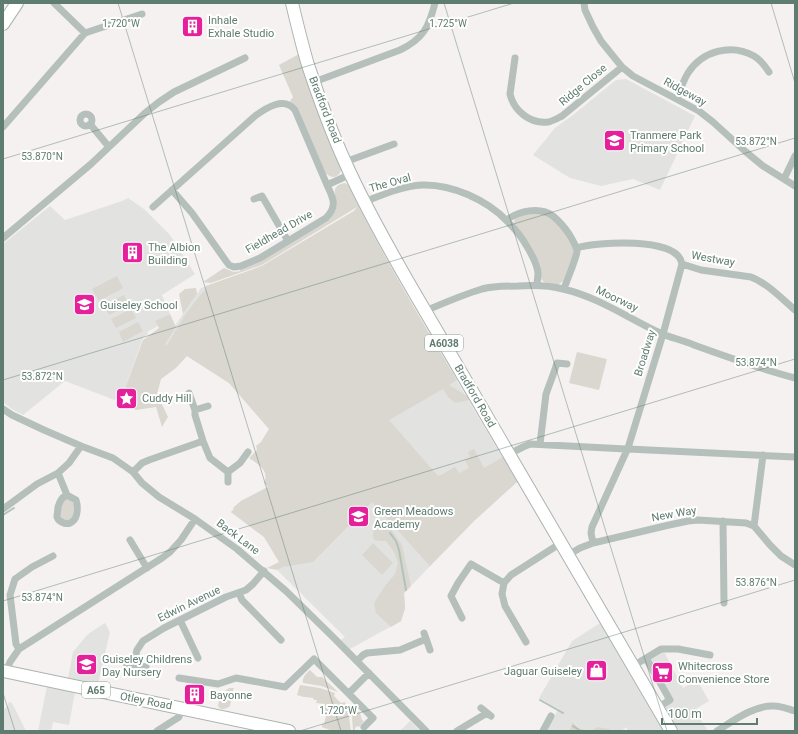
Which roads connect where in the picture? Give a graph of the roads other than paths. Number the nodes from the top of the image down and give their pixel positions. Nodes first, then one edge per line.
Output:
1 (17, 3) edge
2 (54, 3) edge
3 (292, 3) edge
4 (435, 3) edge
5 (584, 3) edge
6 (142, 14) dead end
7 (3, 24) edge
8 (85, 33) junction
9 (245, 58) dead end
10 (515, 58) dead end
11 (622, 67) junction
12 (769, 72) dead end
13 (314, 82) junction
14 (677, 99) junction
15 (90, 124) dead end
16 (3, 127) edge
17 (394, 144) dead end
18 (109, 147) junction
19 (795, 156) edge
20 (345, 162) junction
21 (350, 174) junction
22 (784, 179) junction
23 (327, 185) junction
24 (795, 186) edge
25 (172, 190) junction
26 (254, 198) dead end
27 (364, 202) junction
28 (153, 207) dead end
29 (507, 220) junction
30 (3, 238) edge
31 (288, 241) junction
32 (576, 248) junction
33 (682, 264) junction
34 (537, 285) junction
35 (564, 289) junction
36 (795, 310) edge
37 (425, 311) junction
38 (663, 334) junction
39 (567, 364) dead end
40 (794, 376) edge
41 (190, 393) dead end
42 (208, 406) dead end
43 (3, 409) edge
44 (196, 410) junction
45 (204, 442) junction
46 (540, 444) junction
47 (81, 446) junction
48 (627, 449) junction
49 (248, 452) dead end
50 (508, 454) junction
51 (763, 455) junction
52 (795, 457) edge
53 (133, 472) junction
54 (228, 472) junction
55 (58, 474) junction
56 (228, 482) dead end
57 (67, 495) dead end
58 (3, 509) edge
59 (195, 519) junction
60 (723, 521) junction
61 (754, 526) junction
62 (130, 540) dead end
63 (561, 543) junction
64 (593, 543) junction
65 (568, 555) junction
66 (53, 556) dead end
67 (795, 565) edge
68 (147, 568) junction
69 (264, 571) junction
70 (504, 583) junction
71 (239, 593) junction
72 (7, 594) edge
73 (724, 603) dead end
74 (462, 618) dead end
75 (180, 620) junction
76 (281, 640) dead end
77 (526, 642) dead end
78 (19, 649) junction
79 (430, 650) dead end
80 (710, 655) dead end
81 (198, 658) dead end
82 (646, 658) junction
83 (357, 661) junction
84 (633, 666) junction
85 (146, 667) dead end
86 (5, 671) edge
87 (369, 673) junction
88 (179, 678) dead end
89 (349, 693) junction
90 (182, 708) junction
91 (481, 708) dead end
92 (658, 708) junction
93 (795, 711) edge
94 (551, 716) dead end
95 (364, 727) dead end
96 (157, 731) edge
97 (290, 731) edge
98 (426, 731) edge
99 (457, 731) edge
100 (543, 731) edge
101 (671, 731) edge
102 (717, 731) edge

1 - 7 main road
2 - 8 street
3 - 13 main road, Bradford Road / A6038
4 - 13 street
5 - 11 street, Ridgeway
6 - 8 street
8 - 16 street
9 - 18 street
10 - 11 street, Ridge Close
11 - 14 street, Ridgeway
12 - 14 street
13 - 20 main road, Bradford Road / A6038
14 - 22 street, Ridgeway
15 - 18 street
17 - 20 street
18 - 30 street
19 - 22 street
20 - 21 main road, Bradford Road / A6038
21 - 23 street
21 - 27 main road, Bradford Road / A6038
22 - 24 street, Ridgeway
23 - 25 street, Fieldhead Drive
23 - 31 street, Fieldhead Drive
25 - 28 street, Fieldhead Drive
25 - 31 street, Fieldhead Drive
26 - 31 street
27 - 29 street, The Oval
27 - 37 main road, Bradford Road / A6038
29 - 32 street
29 - 34 street, The Oval
32 - 33 street, Westway
32 - 35 street
33 - 36 street, Westway
33 - 38 street, Broadway
34 - 35 street, Moorway
34 - 37 street, Moorway
35 - 38 street, Moorway
37 - 50 main road, Bradford Road / A6038
38 - 40 street, Moorway
38 - 48 street, Broadway
39 - 46 street
41 - 44 street
42 - 44 street
43 - 47 street, Back Lane
44 - 45 street
45 - 53 street
45 - 54 street
46 - 48 street
46 - 50 street
47 - 53 street, Back Lane
47 - 55 street
48 - 51 street
48 - 64 street, Broadway
49 - 54 street
50 - 63 main road, Bradford Road / A6038
51 - 52 street
51 - 61 street
53 - 59 street, Back Lane
54 - 56 street
55 - 57 street
55 - 58 street
59 - 68 street
59 - 69 street, Back Lane
60 - 61 street, New Way
60 - 64 street, New Way
60 - 73 street
61 - 67 street
62 - 68 street
63 - 65 main road, Bradford Road / A6038
63 - 70 street
64 - 65 street, New Way
65 - 84 main road, Bradford Road / A6038
66 - 72 street
68 - 78 street
69 - 71 street, Edwin Avenue
69 - 83 street, Back Lane
70 - 74 street
70 - 77 street
71 - 75 street, Edwin Avenue
71 - 76 street
72 - 78 street
75 - 81 street
75 - 85 street, Edwin Avenue
78 - 86 street
79 - 83 street
80 - 82 street
82 - 84 street
82 - 92 street
83 - 87 street, Back Lane
84 - 92 main road, Bradford Road / A6038
86 - 90 main road, Otley Road / A65
87 - 89 street
87 - 98 street, Back Lane
88 - 89 street
89 - 95 street
90 - 96 street
90 - 97 main road, Otley Road / A65
91 - 99 street
92 - 101 main road, Bradford Road / A6038
93 - 102 street
94 - 100 street

